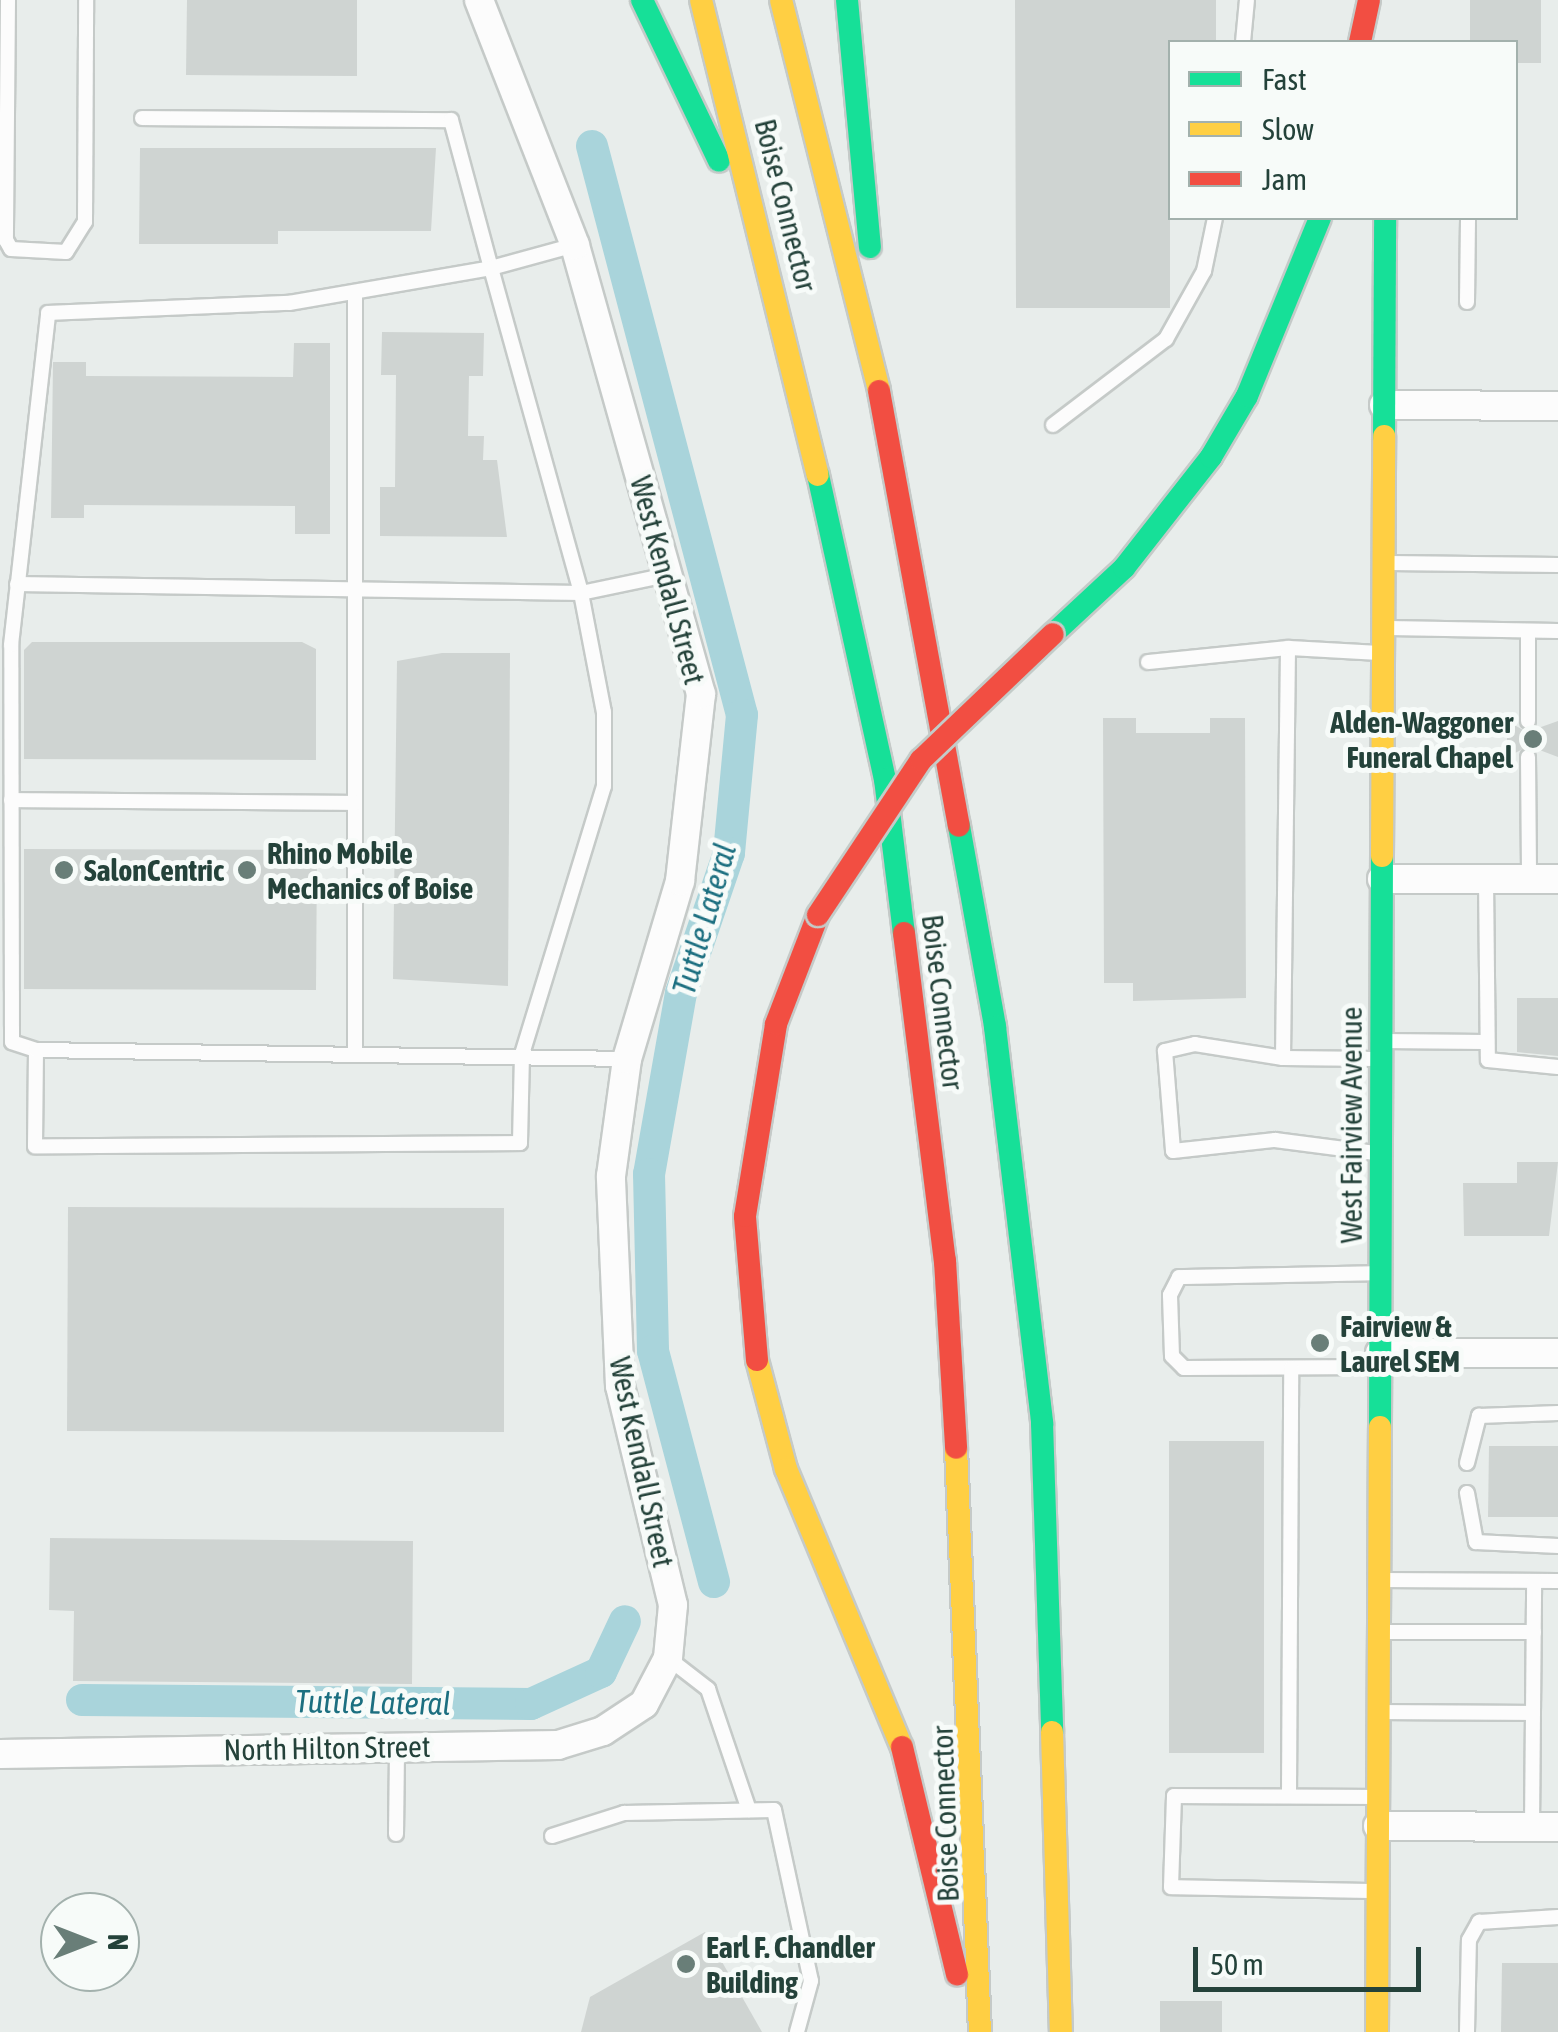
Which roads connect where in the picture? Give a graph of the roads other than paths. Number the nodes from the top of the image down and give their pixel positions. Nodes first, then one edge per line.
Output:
1 (8, 0) edge
2 (86, 0) edge
3 (479, 0) edge
4 (642, 0) edge
5 (701, 0) edge
6 (781, 0) edge
7 (847, 0) edge
8 (1248, 0) edge
9 (1370, 0) edge
10 (1386, 0) edge
11 (1244, 40) edge
12 (1360, 40) edge
13 (1386, 40) edge
14 (142, 118) dead end
15 (1215, 220) edge
16 (1319, 220) edge
17 (1385, 220) edge
18 (1468, 220) edge
19 (575, 245) junction
20 (491, 268) junction
21 (774, 274) junction
22 (354, 292) junction
23 (1468, 302) dead end
24 (1384, 404) junction
25 (1558, 406) edge
26 (884, 413) junction
27 (1053, 425) dead end
28 (1383, 563) junction
29 (1558, 565) edge
30 (667, 575) junction
31 (17, 584) junction
32 (354, 587) junction
33 (581, 592) junction
34 (1383, 628) junction
35 (1528, 631) junction
36 (1558, 631) edge
37 (1288, 648) junction
38 (1383, 653) junction
39 (1148, 662) dead end
40 (1528, 721) dead end
41 (1528, 757) dead end
42 (11, 800) junction
43 (354, 803) junction
44 (1382, 878) junction
45 (1486, 879) junction
46 (1529, 879) junction
47 (1558, 880) edge
48 (1484, 1042) junction
49 (36, 1050) junction
50 (1381, 1050) junction
51 (355, 1054) junction
52 (522, 1054) junction
53 (1283, 1058) junction
54 (627, 1059) junction
55 (1558, 1067) edge
56 (1381, 1153) junction
57 (1380, 1273) junction
58 (1558, 1353) edge
59 (1380, 1360) junction
60 (1290, 1368) junction
61 (1558, 1413) edge
62 (1468, 1463) dead end
63 (1467, 1493) dead end
64 (1558, 1546) edge
65 (1379, 1580) junction
66 (1534, 1581) junction
67 (1558, 1581) edge
68 (1379, 1632) junction
69 (1534, 1632) junction
70 (668, 1658) junction
71 (644, 1704) joint
72 (1378, 1712) junction
73 (1533, 1713) junction
74 (397, 1747) junction
75 (0, 1754) edge
76 (1289, 1796) junction
77 (1378, 1797) junction
78 (749, 1810) junction
79 (1378, 1826) junction
80 (1545, 1827) edge
81 (396, 1834) dead end
82 (552, 1836) dead end
83 (1378, 1891) junction
84 (1558, 1917) edge
85 (798, 2032) edge
86 (972, 2032) edge
87 (980, 2032) edge
88 (1061, 2032) edge
89 (1376, 2032) edge
90 (1467, 2032) edge

1 - 2 lane
3 - 19 street, West Kendall Street
4 - 21 main road
5 - 21 main road, Boise Connector
6 - 26 main road, Boise Connector
7 - 26 main road
8 - 11 lane
9 - 12 main road
10 - 13 main road
14 - 20 lane
15 - 27 lane
16 - 86 main road, bridge
17 - 24 main road, West Fairview Avenue
18 - 23 lane
19 - 20 lane
19 - 30 street, West Kendall Street
20 - 22 lane
20 - 33 lane
21 - 87 main road, Boise Connector
22 - 31 lane
22 - 32 lane
24 - 25 street
24 - 28 main road, West Fairview Avenue
26 - 88 main road, Boise Connector
28 - 29 lane
28 - 34 main road, West Fairview Avenue
30 - 33 lane
30 - 54 street, West Kendall Street
31 - 32 lane
31 - 42 lane
32 - 33 lane
32 - 43 lane
33 - 52 lane
34 - 35 lane
34 - 38 main road, West Fairview Avenue
35 - 36 lane
35 - 40 lane
37 - 38 lane
37 - 39 lane
37 - 53 lane
38 - 44 main road, West Fairview Avenue
41 - 46 lane
42 - 43 lane
42 - 49 lane
43 - 51 lane
44 - 45 street
44 - 50 main road, West Fairview Avenue
45 - 46 street
45 - 48 lane
46 - 47 street
48 - 50 lane
48 - 55 lane
49 - 51 lane
49 - 52 lane
50 - 53 lane
50 - 56 main road, West Fairview Avenue
51 - 52 lane
52 - 54 lane
53 - 56 lane
54 - 70 street, West Kendall Street
56 - 57 main road, West Fairview Avenue
57 - 59 main road, West Fairview Avenue
57 - 60 lane
58 - 59 street
59 - 60 lane
59 - 65 main road, West Fairview Avenue
60 - 76 lane
61 - 62 lane
63 - 64 lane
65 - 66 lane
65 - 68 main road, West Fairview Avenue
66 - 67 lane
66 - 69 lane
68 - 69 lane
68 - 72 main road, West Fairview Avenue
69 - 73 lane
70 - 71 street, West Kendall Street
70 - 78 lane
71 - 74 street, North Hilton Street
72 - 73 lane
72 - 77 main road, West Fairview Avenue
73 - 80 lane
74 - 75 street, North Hilton Street
74 - 81 lane
76 - 77 lane
76 - 83 lane
77 - 79 main road, West Fairview Avenue
78 - 82 lane
78 - 85 lane
79 - 80 street
79 - 83 main road, West Fairview Avenue
83 - 89 main road, West Fairview Avenue
84 - 90 lane

